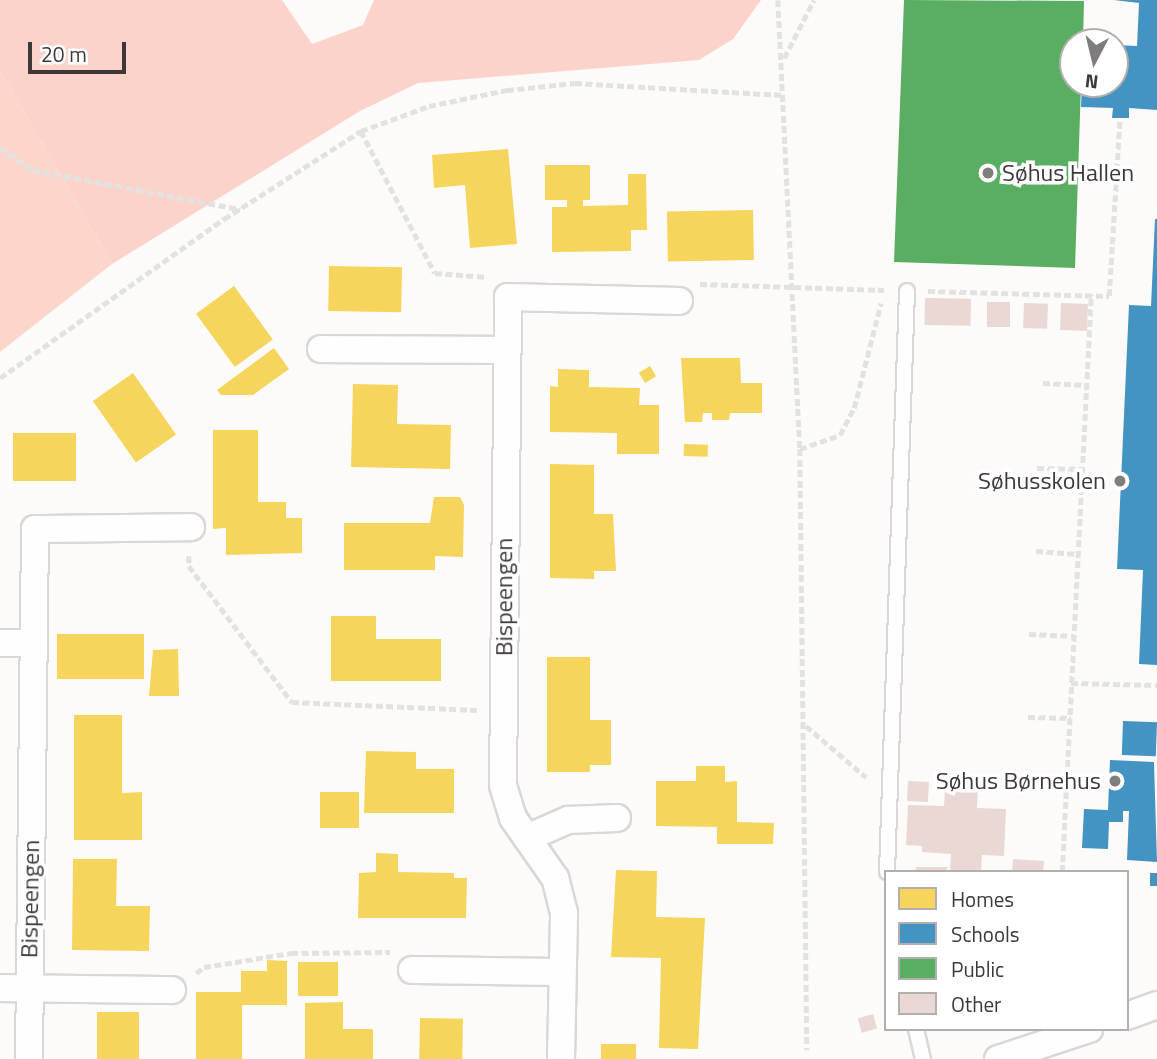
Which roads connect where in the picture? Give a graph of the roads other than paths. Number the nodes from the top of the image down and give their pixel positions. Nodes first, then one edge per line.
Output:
1 (907, 291) road end
2 (679, 301) road end
3 (321, 349) dead end
4 (506, 349) junction
5 (191, 527) road end
6 (0, 643) edge
7 (34, 643) junction
8 (617, 817) dead end
9 (527, 838) junction
10 (887, 870) edge
11 (412, 970) road end
12 (561, 972) junction
13 (0, 988) edge
14 (29, 988) junction
15 (172, 989) road end
16 (1157, 1005) edge
17 (1129, 1015) edge
18 (916, 1031) edge
19 (1084, 1031) edge
20 (29, 1059) edge
21 (561, 1059) edge
22 (923, 1059) edge
23 (998, 1059) edge

1 - 10 lane
2 - 4 street, Bispeengen
3 - 4 street
4 - 9 street, Bispeengen
5 - 7 street, Bispeengen
6 - 7 street
7 - 14 street, Bispeengen
8 - 9 street
9 - 12 street, Bispeengen
11 - 12 street
12 - 21 street, Bispeengen
13 - 14 street, Bispeengen
14 - 15 street, Bispeengen
14 - 20 street, Bispeengen
16 - 17 street
18 - 22 lane
19 - 23 street

